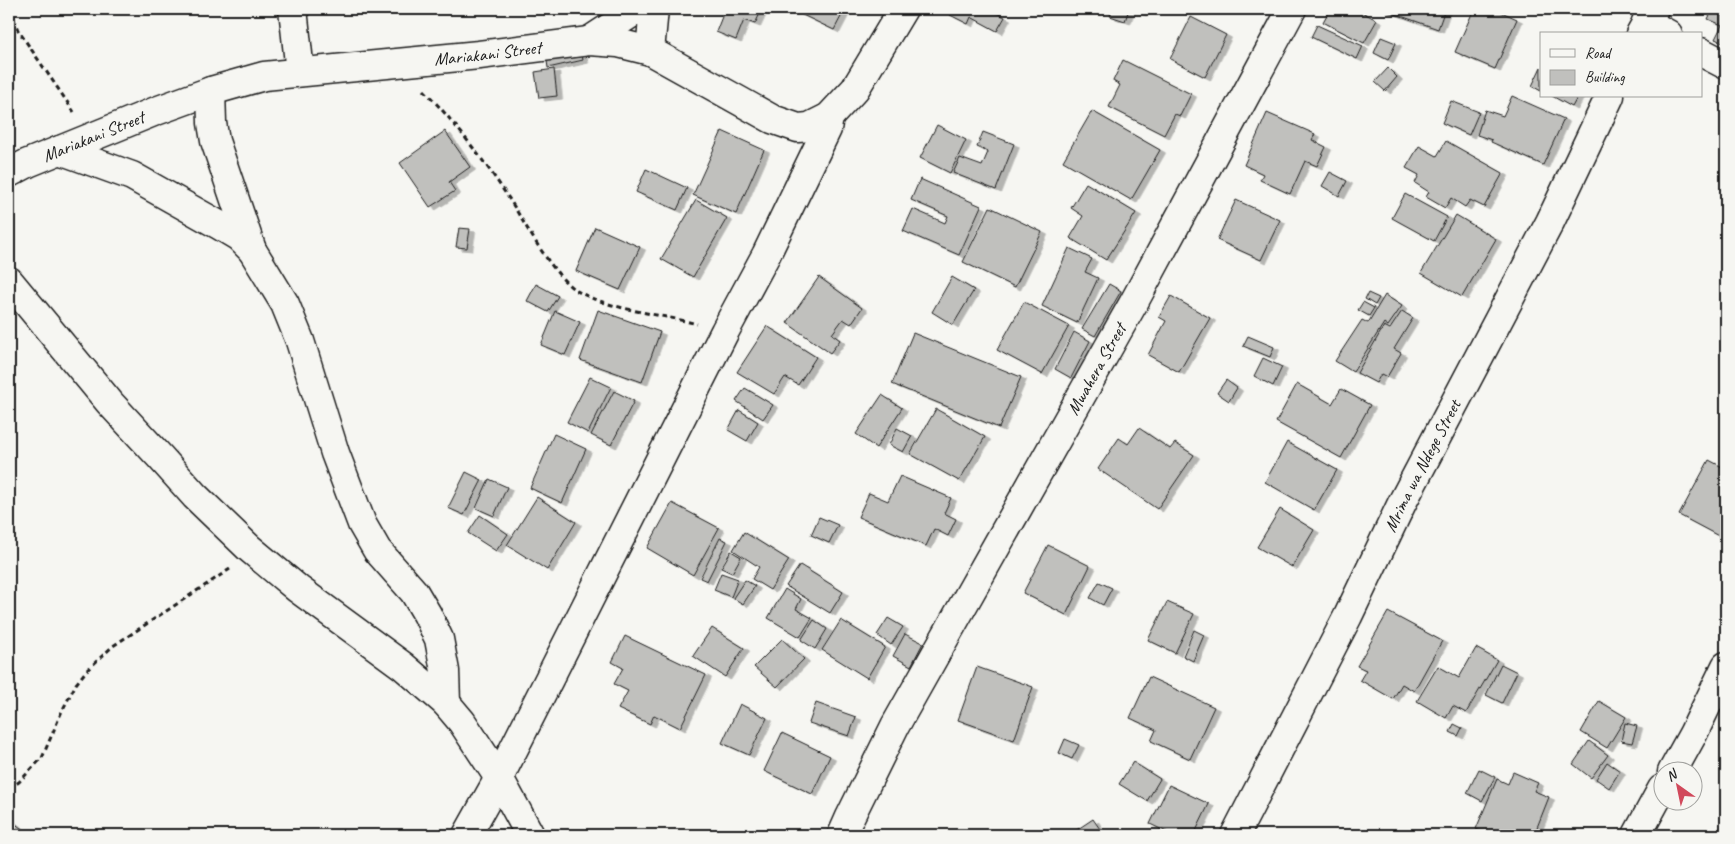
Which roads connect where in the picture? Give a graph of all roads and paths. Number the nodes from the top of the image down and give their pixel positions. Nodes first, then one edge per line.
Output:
1 (13, 9) edge
2 (293, 9) edge
3 (638, 9) edge
4 (654, 9) edge
5 (904, 9) edge
6 (1292, 9) edge
7 (589, 41) junction
8 (650, 51) junction
9 (1702, 53) edge
10 (398, 62) junction
11 (1726, 65) edge
12 (300, 72) junction
13 (211, 91) junction
14 (1609, 98) edge
15 (829, 117) junction
16 (91, 137) junction
17 (60, 150) junction
18 (9, 174) edge
19 (252, 250) junction
20 (9, 281) edge
21 (725, 331) junction
22 (249, 548) junction
23 (1726, 666) edge
24 (446, 703) junction
25 (1678, 762) edge
26 (499, 778) junction
27 (9, 788) edge
28 (1652, 807) edge
29 (467, 835) edge
30 (530, 835) edge
31 (842, 835) edge
32 (1236, 835) edge
33 (1637, 835) edge

1 - 16 path
2 - 12 street
3 - 7 street
4 - 8 street
5 - 15 street, Mariakani Street
6 - 31 street, Mwahera Street
7 - 8 street, Mariakani Street
7 - 10 street, Mariakani Street
8 - 15 street, Mariakani Street
9 - 11 street
10 - 12 street, Mariakani Street
10 - 21 path
12 - 13 street, Mariakani Street
13 - 16 street, Mariakani Street
13 - 19 street
14 - 32 street, Mrima wa Ndege Street
15 - 21 street
16 - 17 street, Mariakani Street
17 - 18 street, Mariakani Street
17 - 19 street
19 - 24 street
20 - 22 street
21 - 26 street
22 - 24 street
22 - 27 path
23 - 25 street
24 - 26 street
26 - 29 street
26 - 30 street
28 - 33 street

